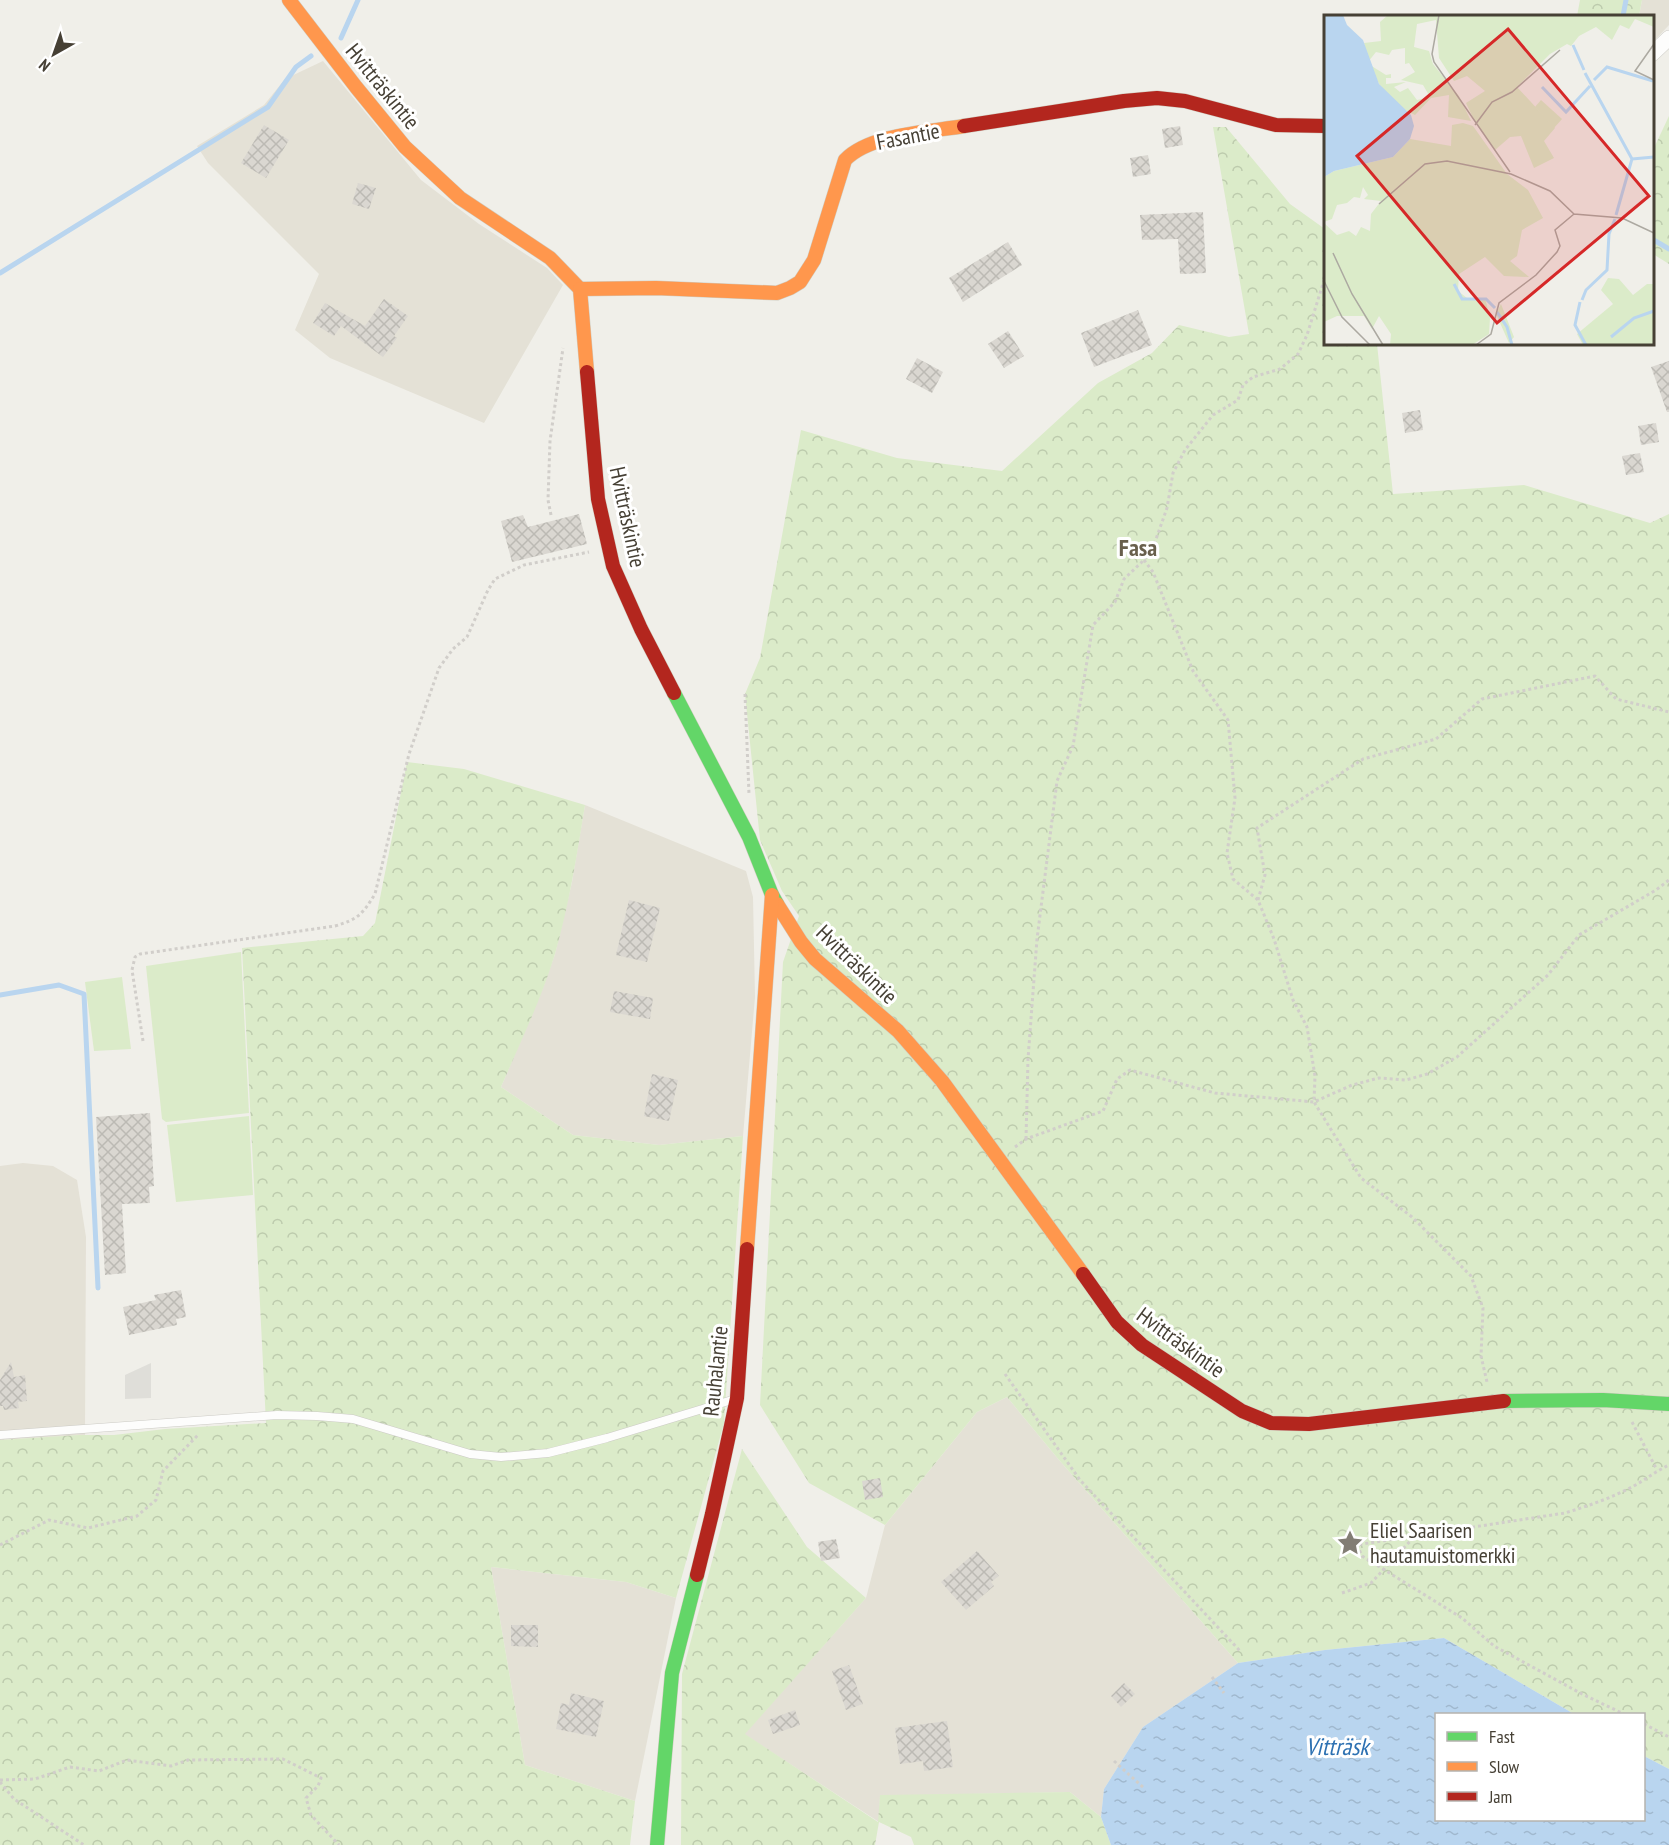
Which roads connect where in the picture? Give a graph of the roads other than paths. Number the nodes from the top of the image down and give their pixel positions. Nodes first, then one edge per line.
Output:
1 (289, 0) edge
2 (1669, 38) edge
3 (1654, 53) edge
4 (1324, 126) edge
5 (580, 289) junction
6 (772, 896) junction
7 (737, 1398) junction
8 (1669, 1404) edge
9 (0, 1435) edge
10 (657, 1845) edge

1 - 5 street, Hvitträskintie
2 - 3 street
4 - 5 street, Fasantie
5 - 6 street, Hvitträskintie
6 - 7 street, Rauhalantie
6 - 8 street, Hvitträskintie
7 - 9 lane
7 - 10 street, Rauhalantie

